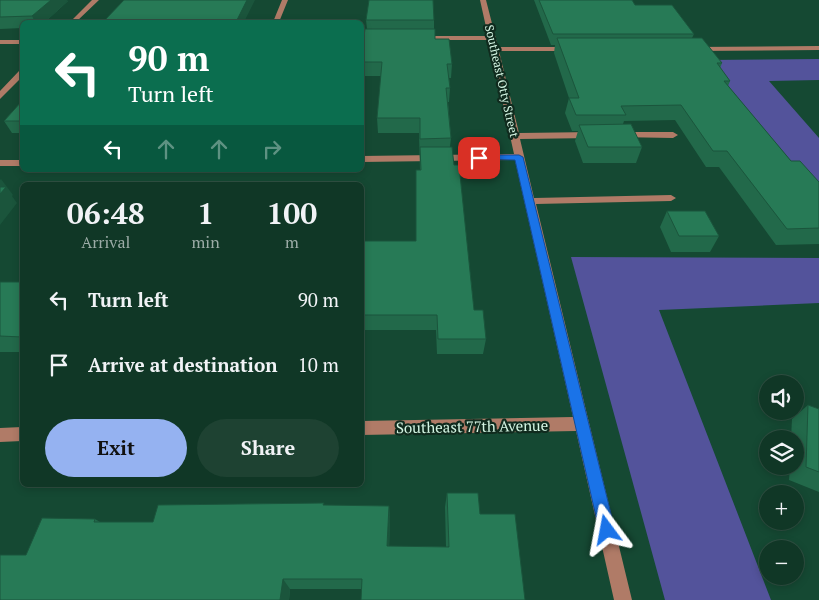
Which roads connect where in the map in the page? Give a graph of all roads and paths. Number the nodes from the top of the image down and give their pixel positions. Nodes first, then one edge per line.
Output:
1 (96, 0) edge
2 (285, 0) edge
3 (484, 0) edge
4 (75, 20) edge
5 (277, 20) edge
6 (407, 38) edge
7 (0, 42) edge
8 (20, 42) edge
9 (493, 44) junction
10 (819, 48) edge
11 (574, 49) edge
12 (684, 49) edge
13 (20, 75) edge
14 (0, 96) edge
15 (673, 135) dead end
16 (514, 136) junction
17 (519, 157) junction
18 (364, 159) edge
19 (20, 162) edge
20 (0, 163) edge
21 (671, 198) dead end
22 (529, 200) junction
23 (584, 424) junction
24 (364, 428) edge
25 (20, 434) edge
26 (0, 435) edge
27 (623, 600) edge

1 - 4 street
2 - 5 street
3 - 9 street, Southeast Otty Street
6 - 9 street
7 - 8 street
9 - 11 street
9 - 16 street, Southeast Otty Street
10 - 12 street
13 - 14 street
15 - 16 street
16 - 17 street, Southeast Otty Street
17 - 18 street
17 - 22 street, Southeast Otty Street
19 - 20 street
21 - 22 street
22 - 23 street, Southeast Otty Street
23 - 24 street, Southeast 77th Avenue
23 - 27 street, Southeast Otty Street
25 - 26 street

